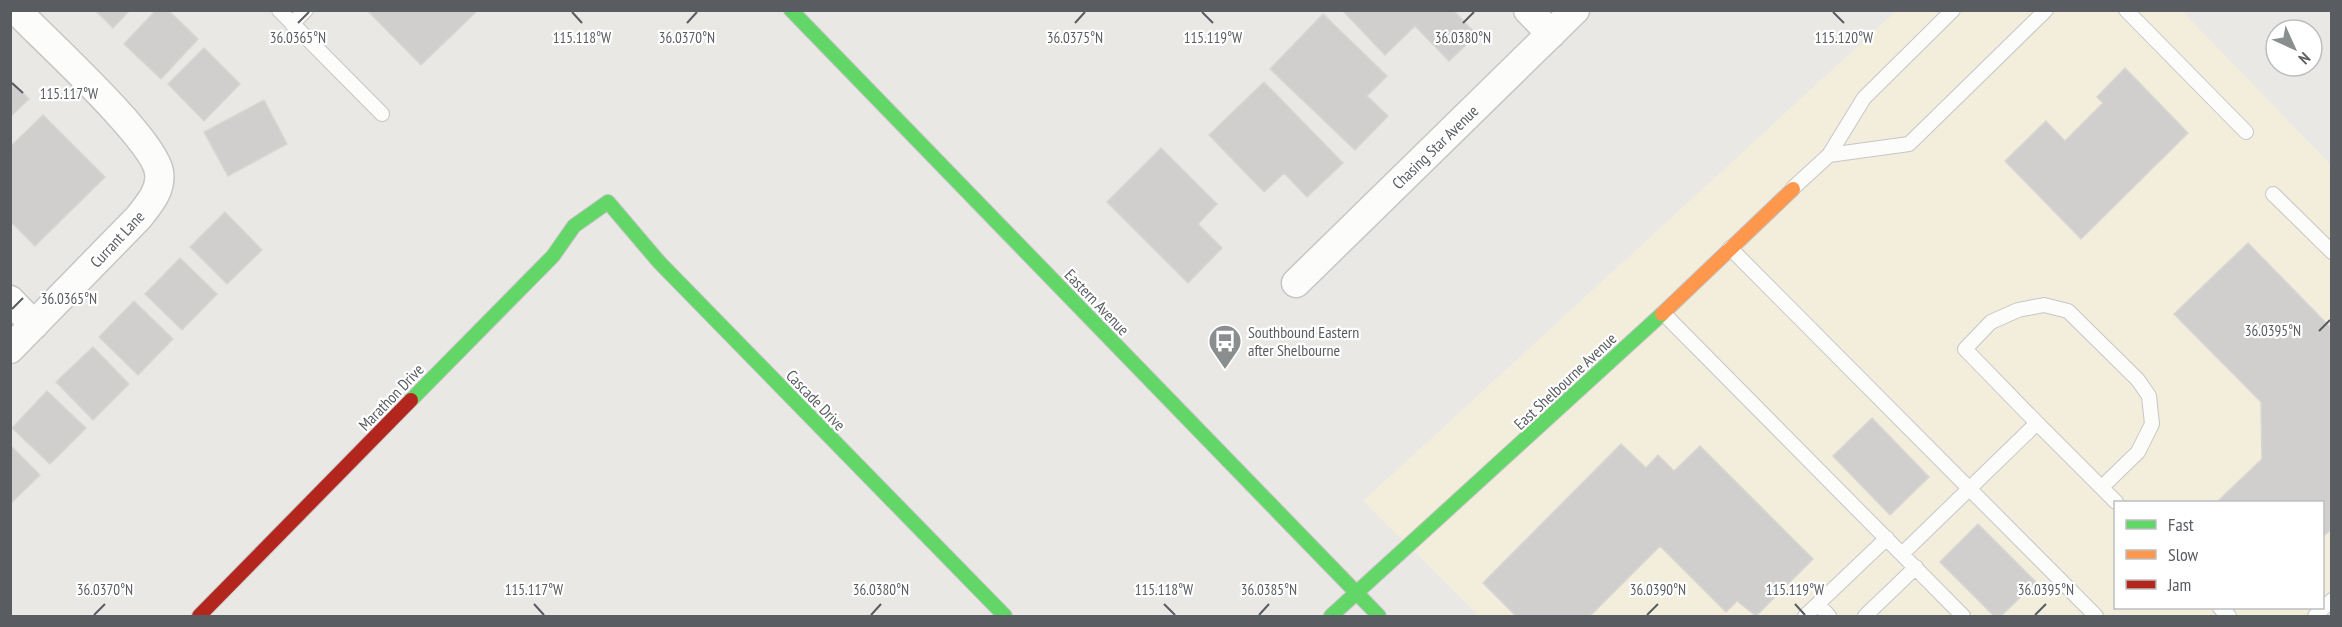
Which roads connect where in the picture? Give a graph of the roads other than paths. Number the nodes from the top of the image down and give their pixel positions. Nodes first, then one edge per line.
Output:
1 (16, 10) edge
2 (279, 10) edge
3 (306, 10) edge
4 (791, 10) edge
5 (1528, 10) edge
6 (1575, 10) edge
7 (1953, 10) edge
8 (2046, 10) edge
9 (2127, 10) edge
10 (292, 24) junction
11 (1551, 34) junction
12 (382, 114) dead end
13 (2246, 132) dead end
14 (1829, 155) junction
15 (1793, 189) joint
16 (2273, 194) dead end
17 (608, 202) joint
18 (1730, 248) junction
19 (2331, 252) edge
20 (1296, 283) dead end
21 (10, 300) edge
22 (1664, 313) junction
23 (34, 325) junction
24 (10, 349) edge
25 (2037, 423) junction
26 (2102, 487) junction
27 (1969, 488) junction
28 (2115, 501) edge
29 (1887, 537) junction
30 (1903, 553) junction
31 (1916, 567) junction
32 (1358, 594) junction
33 (1818, 604) junction
34 (199, 616) edge
35 (1005, 616) edge
36 (1331, 616) edge
37 (1379, 616) edge
38 (1805, 616) edge
39 (1829, 616) edge
40 (1865, 616) edge
41 (1963, 616) edge
42 (2096, 616) edge

1 - 23 street, Currant Lane
2 - 10 lane
3 - 10 lane
4 - 32 street, Eastern Avenue
5 - 11 street
6 - 11 street, Chasing Star Avenue
7 - 14 lane
8 - 14 lane
9 - 13 lane
10 - 12 lane
11 - 20 street, Chasing Star Avenue
14 - 15 lane
15 - 18 street, East Shelbourne Avenue
16 - 19 lane
17 - 34 street, Marathon Drive
17 - 35 street, Cascade Drive
18 - 22 street, East Shelbourne Avenue
18 - 27 lane
21 - 23 street
22 - 29 lane
22 - 32 street, East Shelbourne Avenue
23 - 24 street, Currant Lane
25 - 26 lane
25 - 26 lane
25 - 27 lane
26 - 28 lane
27 - 30 lane
27 - 42 lane
29 - 30 lane
29 - 33 lane
30 - 31 lane
31 - 40 lane
31 - 41 lane
32 - 36 street, East Shelbourne Avenue
32 - 37 street, Eastern Avenue
33 - 38 lane
33 - 39 lane

